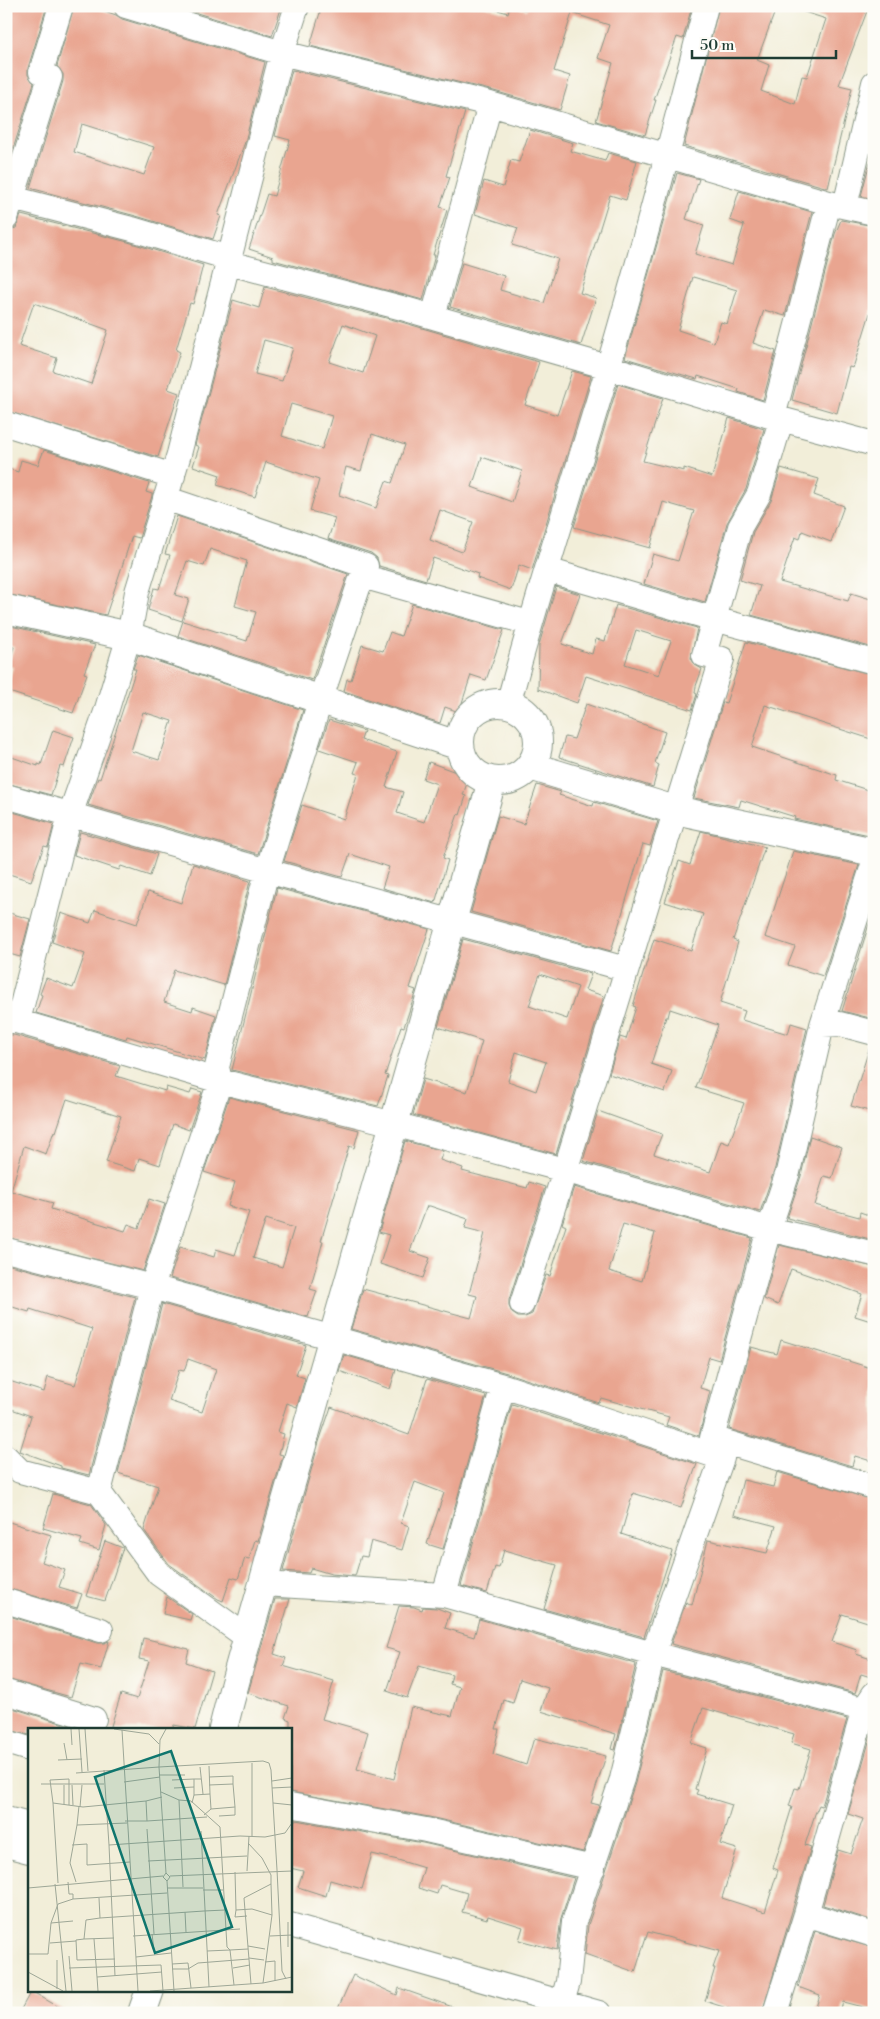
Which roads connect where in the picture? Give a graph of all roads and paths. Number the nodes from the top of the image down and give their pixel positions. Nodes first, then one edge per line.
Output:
1 (61, 6) edge
2 (126, 6) edge
3 (297, 6) edge
4 (706, 6) edge
5 (282, 53) junction
6 (874, 83) edge
7 (490, 104) junction
8 (668, 155) junction
9 (837, 204) junction
10 (9, 208) edge
11 (874, 214) edge
12 (229, 261) junction
13 (433, 317) junction
14 (608, 367) junction
15 (773, 417) junction
16 (6, 424) edge
17 (874, 444) edge
18 (173, 476) junction
19 (165, 498) junction
20 (547, 570) junction
21 (362, 576) junction
22 (6, 610) edge
23 (714, 619) junction
24 (530, 623) junction
25 (129, 636) junction
26 (874, 662) edge
27 (320, 701) junction
28 (508, 705) junction
29 (460, 746) junction
30 (530, 766) junction
31 (492, 781) junction
32 (6, 796) edge
33 (675, 810) junction
34 (70, 815) junction
35 (874, 852) edge
36 (874, 862) edge
37 (267, 871) junction
38 (453, 922) junction
39 (626, 969) junction
40 (10, 1020) edge
41 (822, 1025) junction
42 (874, 1033) edge
43 (220, 1081) junction
44 (394, 1124) junction
45 (564, 1170) junction
46 (769, 1230) junction
47 (6, 1250) edge
48 (874, 1254) edge
49 (152, 1287) junction
50 (522, 1304) dead end
51 (333, 1337) junction
52 (503, 1386) junction
53 (717, 1448) junction
54 (6, 1457) edge
55 (874, 1487) edge
56 (100, 1492) junction
57 (263, 1584) junction
58 (444, 1596) junction
59 (6, 1601) edge
60 (101, 1630) dead end
61 (248, 1638) junction
62 (653, 1654) junction
63 (6, 1692) edge
64 (871, 1705) edge
65 (94, 1718) dead end
66 (223, 1728) edge
67 (6, 1742) edge
68 (28, 1749) edge
69 (291, 1805) edge
70 (6, 1821) edge
71 (28, 1827) edge
72 (6, 1843) edge
73 (28, 1849) edge
74 (593, 1868) junction
75 (806, 1914) junction
76 (291, 1925) edge
77 (874, 1935) edge
78 (149, 1992) edge
79 (561, 2007) edge
80 (142, 2013) edge
81 (600, 2013) edge
82 (774, 2013) edge

1 - 10 street
2 - 5 street
3 - 5 street
4 - 8 street
5 - 7 street
5 - 12 street
6 - 9 street
7 - 8 street
7 - 13 street
8 - 9 street
8 - 14 street
9 - 11 street
9 - 15 street
10 - 12 street
12 - 13 street
12 - 18 street
13 - 14 street
14 - 15 street
14 - 20 street
15 - 17 street
15 - 23 street
16 - 18 street
18 - 19 street
19 - 21 street
19 - 25 street
20 - 23 street
20 - 24 street
21 - 24 street
21 - 27 street
22 - 25 main road
23 - 26 street
23 - 33 street
24 - 28 street
25 - 27 main road
25 - 34 street
27 - 29 main road
27 - 37 street
28 - 29 main road
28 - 30 main road
29 - 31 main road
30 - 31 main road
30 - 33 main road
31 - 38 main road
32 - 34 street
33 - 35 main road
33 - 39 street
34 - 37 street
34 - 40 street
36 - 41 street
37 - 38 street
37 - 43 street
38 - 39 street
38 - 44 main road
39 - 45 street
40 - 43 street
41 - 42 street
41 - 46 street
43 - 44 street
43 - 49 street
44 - 45 street
44 - 51 main road
45 - 46 street
45 - 50 street
46 - 48 street
46 - 53 street
47 - 49 street
49 - 51 street
49 - 56 street
51 - 52 street
51 - 57 main road
52 - 53 street
52 - 58 street
53 - 55 street
53 - 62 street
54 - 56 street
56 - 61 street
57 - 58 street
57 - 61 main road
58 - 62 street
59 - 60 street
61 - 66 main road
62 - 64 street
62 - 74 street
63 - 65 street
64 - 75 street
67 - 68 street
69 - 74 street
70 - 71 main road
72 - 73 main road
74 - 79 street
75 - 77 street
75 - 82 street
76 - 79 street
78 - 80 main road
79 - 81 street

